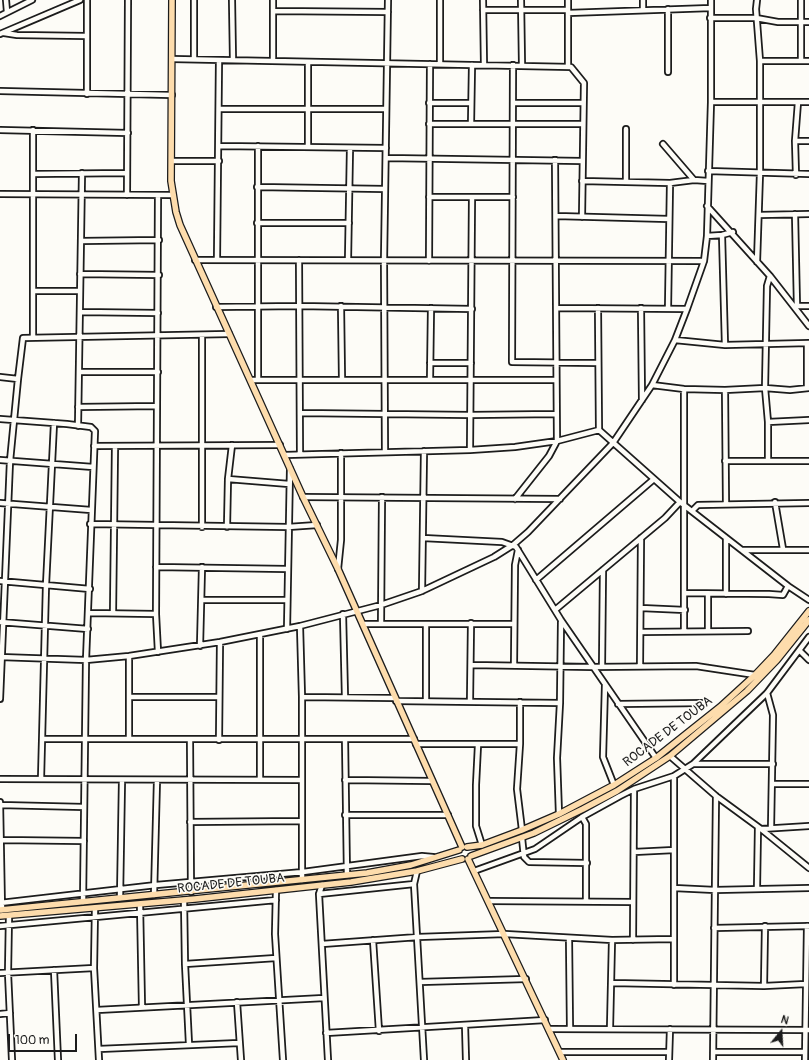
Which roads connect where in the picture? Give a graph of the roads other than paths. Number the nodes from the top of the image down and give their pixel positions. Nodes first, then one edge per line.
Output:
1 (6, 0) edge
2 (32, 0) edge
3 (80, 0) edge
4 (87, 0) edge
5 (128, 0) edge
6 (172, 0) edge
7 (194, 0) edge
8 (232, 0) edge
9 (273, 0) edge
10 (388, 0) edge
11 (440, 0) edge
12 (483, 0) edge
13 (521, 0) edge
14 (568, 0) edge
15 (643, 0) edge
16 (711, 0) edge
17 (757, 0) edge
18 (801, 0) edge
19 (711, 8) junction
20 (668, 9) junction
21 (483, 10) junction
22 (521, 10) junction
23 (643, 10) junction
24 (273, 11) junction
25 (568, 11) junction
26 (7, 12) junction
27 (388, 12) junction
28 (0, 16) edge
29 (710, 18) junction
30 (756, 18) junction
31 (801, 22) junction
32 (809, 22) edge
33 (2, 34) edge
34 (86, 36) junction
35 (172, 59) junction
36 (194, 60) junction
37 (219, 60) junction
38 (233, 60) junction
39 (273, 61) junction
40 (760, 61) junction
41 (801, 61) junction
42 (809, 61) edge
43 (308, 62) junction
44 (387, 63) junction
45 (430, 64) junction
46 (440, 64) junction
47 (472, 65) junction
48 (484, 65) junction
49 (513, 65) junction
50 (522, 65) junction
51 (568, 66) junction
52 (668, 72) dead end
53 (0, 91) edge
54 (87, 94) junction
55 (128, 95) junction
56 (172, 95) junction
57 (430, 102) junction
58 (711, 102) junction
59 (760, 102) junction
60 (798, 102) junction
61 (809, 102) edge
62 (471, 103) junction
63 (512, 103) junction
64 (584, 103) junction
65 (308, 108) junction
66 (219, 109) junction
67 (386, 109) junction
68 (429, 124) junction
69 (471, 124) junction
70 (512, 124) junction
71 (583, 124) junction
72 (626, 129) dead end
73 (0, 130) edge
74 (33, 130) junction
75 (128, 132) junction
76 (795, 141) junction
77 (809, 141) edge
78 (663, 144) dead end
79 (218, 146) junction
80 (258, 146) junction
81 (308, 146) junction
82 (350, 148) junction
83 (386, 148) junction
84 (386, 158) junction
85 (428, 159) junction
86 (513, 160) junction
87 (555, 160) junction
88 (582, 160) junction
89 (172, 161) junction
90 (219, 161) junction
91 (708, 171) junction
92 (82, 173) junction
93 (127, 173) junction
94 (760, 173) junction
95 (33, 174) junction
96 (796, 174) junction
97 (809, 174) edge
98 (694, 180) junction
99 (708, 181) junction
100 (582, 182) junction
101 (626, 182) junction
102 (670, 183) junction
103 (258, 188) junction
104 (349, 189) junction
105 (385, 189) junction
106 (0, 194) edge
107 (33, 195) junction
108 (82, 195) junction
109 (127, 195) junction
110 (158, 195) junction
111 (173, 195) junction
112 (428, 197) junction
113 (472, 197) junction
114 (513, 197) junction
115 (707, 206) junction
116 (795, 214) junction
117 (809, 214) edge
118 (759, 215) junction
119 (556, 216) junction
120 (582, 217) junction
121 (669, 219) junction
122 (257, 223) junction
123 (349, 223) junction
124 (733, 232) junction
125 (722, 235) junction
126 (707, 236) junction
127 (159, 240) junction
128 (81, 241) junction
129 (217, 259) junction
130 (195, 260) junction
131 (257, 260) junction
132 (299, 260) junction
133 (348, 260) junction
134 (384, 260) junction
135 (429, 261) junction
136 (472, 261) junction
137 (513, 261) junction
138 (556, 261) junction
139 (668, 261) junction
140 (704, 261) junction
141 (757, 262) junction
142 (80, 274) junction
143 (159, 275) junction
144 (770, 276) junction
145 (34, 291) junction
146 (80, 291) junction
147 (258, 306) junction
148 (299, 306) junction
149 (341, 306) junction
150 (809, 306) edge
151 (216, 307) junction
152 (384, 307) junction
153 (796, 307) junction
154 (430, 308) junction
155 (556, 308) junction
156 (598, 308) junction
157 (641, 308) junction
158 (472, 309) junction
159 (668, 309) junction
160 (687, 310) junction
161 (80, 312) junction
162 (158, 313) junction
163 (809, 326) edge
164 (229, 334) junction
165 (158, 335) junction
166 (202, 335) junction
167 (33, 336) junction
168 (80, 336) junction
169 (675, 340) junction
170 (766, 344) junction
171 (808, 344) edge
172 (726, 345) junction
173 (430, 363) junction
174 (471, 363) junction
175 (556, 363) junction
176 (598, 363) junction
177 (80, 372) junction
178 (158, 372) junction
179 (0, 377) edge
180 (18, 379) junction
181 (258, 379) junction
182 (299, 379) junction
183 (342, 379) junction
184 (251, 380) junction
185 (385, 380) junction
186 (430, 380) junction
187 (556, 380) junction
188 (471, 381) junction
189 (652, 384) junction
190 (765, 388) junction
191 (808, 388) edge
192 (684, 389) junction
193 (725, 390) junction
194 (642, 400) junction
195 (157, 406) junction
196 (78, 407) junction
197 (300, 413) junction
198 (385, 414) junction
199 (556, 414) junction
200 (470, 415) junction
201 (0, 419) edge
202 (14, 420) junction
203 (809, 420) edge
204 (768, 422) junction
205 (54, 423) junction
206 (78, 426) junction
207 (599, 430) junction
208 (557, 441) junction
209 (613, 443) junction
210 (202, 445) junction
211 (232, 445) junction
212 (280, 445) junction
213 (94, 446) junction
214 (115, 447) junction
215 (157, 447) junction
216 (470, 450) junction
217 (424, 451) junction
218 (385, 452) junction
219 (341, 453) junction
220 (300, 454) junction
221 (285, 455) junction
222 (0, 460) edge
223 (10, 461) junction
224 (725, 461) junction
225 (768, 461) junction
226 (809, 461) edge
227 (52, 464) junction
228 (93, 467) junction
229 (290, 467) junction
230 (228, 479) junction
231 (654, 479) junction
232 (289, 484) junction
233 (303, 497) junction
234 (341, 497) junction
235 (382, 498) junction
236 (424, 498) junction
237 (515, 499) junction
238 (560, 499) junction
239 (775, 502) junction
240 (0, 503) edge
241 (682, 503) junction
242 (726, 503) junction
243 (809, 503) edge
244 (8, 504) junction
245 (49, 508) junction
246 (91, 510) junction
247 (692, 511) junction
248 (90, 524) junction
249 (113, 525) junction
250 (317, 525) junction
251 (156, 526) junction
252 (202, 527) junction
253 (227, 527) junction
254 (288, 527) junction
255 (423, 538) junction
256 (641, 538) junction
257 (726, 538) junction
258 (513, 545) junction
259 (783, 549) junction
260 (518, 550) junction
261 (742, 550) junction
262 (809, 550) edge
263 (156, 567) junction
264 (202, 567) junction
265 (287, 568) junction
266 (338, 569) junction
267 (603, 570) junction
268 (536, 580) junction
269 (0, 581) edge
270 (6, 581) junction
271 (46, 585) junction
272 (788, 586) junction
273 (90, 589) junction
274 (422, 591) junction
275 (685, 593) junction
276 (708, 594) junction
277 (726, 594) junction
278 (202, 600) junction
279 (286, 600) junction
280 (809, 600) edge
281 (381, 605) junction
282 (641, 608) junction
283 (555, 610) junction
284 (685, 610) junction
285 (357, 611) junction
286 (809, 611) edge
287 (89, 613) junction
288 (113, 614) junction
289 (156, 614) junction
290 (344, 614) junction
291 (561, 620) junction
292 (809, 620) edge
293 (2, 622) edge
294 (471, 623) junction
295 (363, 624) junction
296 (381, 624) junction
297 (426, 624) junction
298 (514, 624) junction
299 (44, 626) junction
300 (300, 626) junction
301 (88, 629) junction
302 (287, 629) junction
303 (684, 631) junction
304 (708, 631) junction
305 (641, 632) junction
306 (748, 632) dead end
307 (260, 634) junction
308 (809, 637) edge
309 (220, 642) junction
310 (200, 646) junction
311 (800, 651) junction
312 (158, 652) junction
313 (129, 656) junction
314 (1, 657) edge
315 (43, 659) junction
316 (86, 660) junction
317 (809, 660) edge
318 (471, 665) junction
319 (514, 665) junction
320 (560, 666) junction
321 (640, 666) junction
322 (592, 667) junction
323 (602, 667) junction
324 (755, 675) junction
325 (605, 685) junction
326 (767, 693) junction
327 (129, 697) junction
328 (219, 697) junction
329 (302, 697) junction
330 (345, 697) junction
331 (0, 699) edge
332 (395, 700) junction
333 (426, 701) junction
334 (470, 701) junction
335 (520, 702) junction
336 (560, 702) junction
337 (704, 703) dead end
338 (618, 704) junction
339 (42, 738) junction
340 (302, 738) junction
341 (85, 739) junction
342 (190, 739) junction
343 (261, 739) junction
344 (345, 739) junction
345 (129, 740) junction
346 (219, 740) junction
347 (415, 742) junction
348 (478, 744) junction
349 (520, 744) junction
350 (670, 756) junction
351 (656, 758) junction
352 (693, 764) junction
353 (773, 764) junction
354 (685, 769) junction
355 (674, 776) junction
356 (0, 779) edge
357 (41, 779) junction
358 (84, 779) junction
359 (122, 780) junction
360 (156, 780) junction
361 (191, 780) junction
362 (260, 780) junction
363 (302, 780) junction
364 (344, 780) junction
365 (432, 781) junction
366 (772, 784) junction
367 (809, 784) edge
368 (634, 789) junction
369 (617, 791) junction
370 (716, 796) junction
371 (0, 804) edge
372 (84, 807) junction
373 (559, 814) junction
374 (345, 815) junction
375 (448, 815) junction
376 (582, 818) junction
377 (302, 821) junction
378 (190, 822) junction
379 (809, 826) edge
380 (760, 828) junction
381 (771, 828) junction
382 (522, 830) junction
383 (522, 838) junction
384 (0, 840) edge
385 (84, 841) junction
386 (482, 845) junction
387 (463, 848) junction
388 (674, 850) junction
389 (634, 852) junction
390 (524, 854) junction
391 (436, 858) junction
392 (467, 858) junction
393 (587, 863) junction
394 (346, 867) junction
395 (808, 867) edge
396 (417, 871) junction
397 (474, 871) junction
398 (303, 872) junction
399 (347, 875) junction
400 (302, 880) junction
401 (191, 883) junction
402 (414, 884) junction
403 (156, 885) junction
404 (322, 885) junction
405 (674, 888) junction
406 (757, 888) junction
407 (809, 888) edge
408 (121, 890) junction
409 (276, 890) junction
410 (714, 890) junction
411 (191, 892) junction
412 (319, 894) junction
413 (84, 895) junction
414 (154, 895) junction
415 (120, 898) junction
416 (184, 900) junction
417 (276, 900) junction
418 (489, 901) junction
419 (586, 901) junction
420 (1, 902) edge
421 (83, 902) junction
422 (633, 902) junction
423 (140, 905) junction
424 (185, 908) junction
425 (95, 909) junction
426 (1, 910) edge
427 (140, 912) junction
428 (0, 916) edge
429 (9, 916) junction
430 (96, 916) junction
431 (8, 925) junction
432 (0, 926) edge
433 (765, 926) junction
434 (808, 926) edge
435 (714, 928) junction
436 (505, 934) junction
437 (418, 937) junction
438 (569, 938) junction
439 (674, 939) junction
440 (373, 940) junction
441 (612, 940) junction
442 (633, 940) junction
443 (322, 944) junction
444 (276, 958) junction
445 (185, 964) junction
446 (94, 968) junction
447 (54, 970) junction
448 (0, 973) edge
449 (8, 973) junction
450 (526, 979) junction
451 (420, 982) junction
452 (612, 983) junction
453 (674, 984) junction
454 (806, 984) junction
455 (714, 985) junction
456 (764, 986) junction
457 (324, 998) junction
458 (279, 1000) junction
459 (237, 1002) junction
460 (188, 1005) junction
461 (142, 1007) junction
462 (97, 1010) junction
463 (10, 1013) junction
464 (0, 1014) edge
465 (545, 1020) junction
466 (465, 1025) junction
467 (422, 1028) junction
468 (570, 1028) junction
469 (610, 1028) junction
470 (550, 1029) junction
471 (670, 1029) junction
472 (807, 1029) edge
473 (713, 1030) junction
474 (379, 1031) junction
475 (326, 1033) junction
476 (239, 1043) junction
477 (189, 1044) junction
478 (99, 1049) junction
479 (560, 1052) junction
480 (669, 1052) junction
481 (713, 1052) junction
482 (805, 1052) junction
483 (12, 1060) edge
484 (58, 1060) edge
485 (99, 1060) edge
486 (241, 1060) edge
487 (282, 1060) edge
488 (328, 1060) edge
489 (424, 1060) edge
490 (466, 1060) edge
491 (563, 1060) edge
492 (670, 1060) edge
493 (712, 1060) edge
494 (805, 1060) edge

1 - 26 street
2 - 26 street
3 - 33 street
4 - 34 street
5 - 55 street
6 - 35 main road
7 - 36 street
8 - 38 street
9 - 24 street
10 - 27 street
11 - 46 street
12 - 21 street
13 - 22 street
14 - 25 street
15 - 23 street
16 - 19 street
17 - 30 street
18 - 31 street
19 - 20 street
19 - 29 street
20 - 23 street
20 - 52 street
21 - 22 street
21 - 48 street
22 - 25 street
22 - 50 street
23 - 25 street
24 - 27 street
24 - 39 street
25 - 51 street
26 - 28 street
27 - 44 street
29 - 30 street
29 - 58 street
30 - 31 street
30 - 40 street
31 - 32 street
31 - 41 street
33 - 34 street
34 - 54 street
35 - 36 street
35 - 56 main road
36 - 37 street
37 - 38 street
37 - 66 street
38 - 39 street
39 - 43 street
40 - 41 street
40 - 59 street
41 - 42 street
43 - 44 street
43 - 65 street
44 - 45 street
44 - 67 street
45 - 46 street
45 - 57 street
46 - 47 street
47 - 48 street
47 - 62 street
48 - 49 street
49 - 50 street
49 - 63 street
50 - 51 street
51 - 64 street
53 - 54 street
54 - 55 street
55 - 56 street
55 - 75 street
56 - 89 main road
57 - 62 street
57 - 68 street
58 - 59 street
58 - 91 street
59 - 60 street
59 - 94 street
60 - 61 street
60 - 76 street
62 - 69 street
63 - 64 street
63 - 70 street
64 - 71 street
65 - 66 street
65 - 67 street
65 - 81 street
66 - 79 street
67 - 83 street
68 - 69 street
68 - 85 street
69 - 70 street
70 - 71 street
70 - 86 street
71 - 88 street
72 - 101 street
73 - 74 street
74 - 75 street
74 - 95 street
75 - 93 street
76 - 77 street
76 - 96 street
78 - 98 street
79 - 80 street
79 - 90 street
80 - 81 street
80 - 103 street
81 - 82 street
82 - 83 street
82 - 104 street
83 - 84 street
84 - 85 street
84 - 105 street
85 - 86 street
85 - 112 street
86 - 87 street
86 - 114 street
87 - 88 street
87 - 119 street
88 - 100 street
89 - 90 street
89 - 111 main road
90 - 129 street
91 - 94 street
91 - 99 street
92 - 93 street
92 - 95 street
92 - 108 street
93 - 109 street
94 - 96 street
94 - 118 street
95 - 107 street
96 - 97 street
98 - 99 street
98 - 102 street
99 - 115 street
100 - 101 street
100 - 120 street
101 - 102 street
102 - 121 street
103 - 104 street
103 - 122 street
104 - 105 street
104 - 123 street
105 - 134 street
106 - 107 street
107 - 108 street
107 - 145 street
108 - 109 street
108 - 128 street
109 - 110 street
110 - 111 street
110 - 127 street
111 - 130 main road
112 - 113 street
112 - 135 street
113 - 114 street
113 - 136 street
114 - 137 street
115 - 124 street
115 - 126 street
116 - 117 street
116 - 118 street
116 - 153 street
118 - 141 street
119 - 120 street
119 - 138 street
120 - 121 street
121 - 139 street
122 - 123 street
122 - 131 street
123 - 133 street
124 - 125 street
124 - 141 street
125 - 126 street
125 - 172 street
126 - 140 street
127 - 128 street
127 - 143 street
128 - 142 street
129 - 130 street
129 - 131 street
130 - 151 main road
131 - 132 street
131 - 147 street
132 - 133 street
132 - 148 street
133 - 134 street
134 - 135 street
134 - 152 street
135 - 136 street
136 - 137 street
136 - 158 street
137 - 138 street
137 - 175 street
138 - 139 street
138 - 155 street
139 - 140 street
139 - 159 street
140 - 160 street
141 - 144 street
142 - 143 street
142 - 146 street
143 - 162 street
144 - 153 street
144 - 170 street
145 - 146 street
145 - 167 street
146 - 161 street
147 - 148 street
147 - 151 street
147 - 181 street
148 - 149 street
148 - 182 street
149 - 152 street
149 - 183 street
150 - 153 street
151 - 164 main road
152 - 154 street
152 - 185 street
153 - 163 street
154 - 158 street
154 - 173 street
155 - 156 street
155 - 175 street
156 - 157 street
156 - 176 street
157 - 159 street
157 - 194 street
158 - 174 street
159 - 160 street
160 - 169 street
161 - 162 street
161 - 168 street
162 - 165 street
164 - 166 street
164 - 184 main road
165 - 166 street
165 - 168 street
165 - 178 street
166 - 210 street
167 - 168 street
167 - 180 street
168 - 177 street
169 - 172 street
169 - 189 street
170 - 171 street
170 - 172 street
170 - 190 street
171 - 191 street
173 - 174 street
173 - 186 street
174 - 188 street
175 - 176 street
175 - 187 street
176 - 207 street
177 - 178 street
177 - 196 street
178 - 195 street
179 - 180 street
180 - 202 street
181 - 182 street
181 - 184 street
182 - 183 street
182 - 197 street
183 - 185 street
184 - 212 main road
185 - 186 street
185 - 198 street
186 - 188 street
187 - 188 street
187 - 199 street
188 - 200 street
189 - 192 street
189 - 194 street
190 - 191 street
190 - 193 street
190 - 204 street
192 - 193 street
192 - 241 street
193 - 224 street
194 - 209 street
195 - 196 street
195 - 215 street
196 - 206 street
197 - 198 street
197 - 220 street
198 - 200 street
198 - 218 street
199 - 200 street
199 - 208 street
200 - 216 street
201 - 202 street
202 - 205 street
202 - 223 street
203 - 204 street
204 - 225 street
205 - 206 street
205 - 227 street
206 - 213 street
207 - 208 street
207 - 209 street
208 - 216 street
208 - 237 street
209 - 231 street
209 - 238 street
210 - 211 street
210 - 215 street
210 - 252 street
211 - 212 street
211 - 230 street
212 - 221 main road
213 - 214 street
213 - 228 street
214 - 215 street
214 - 249 street
215 - 251 street
216 - 217 street
217 - 218 street
217 - 236 street
218 - 219 street
219 - 220 street
219 - 234 street
220 - 221 street
221 - 229 main road
222 - 223 street
223 - 227 street
223 - 244 street
224 - 225 street
224 - 242 street
225 - 226 street
227 - 228 street
227 - 245 street
228 - 246 street
229 - 232 street
229 - 233 main road
230 - 232 street
230 - 253 street
231 - 241 street
231 - 268 street
232 - 254 street
233 - 234 street
233 - 250 main road
234 - 235 street
234 - 266 street
235 - 236 street
235 - 281 street
236 - 237 street
236 - 255 street
237 - 238 street
238 - 258 street
239 - 242 street
239 - 243 street
239 - 259 street
240 - 244 street
241 - 247 street
241 - 256 street
241 - 275 street
242 - 247 street
244 - 245 street
244 - 270 street
245 - 246 street
245 - 271 street
246 - 248 street
247 - 257 street
248 - 249 street
248 - 273 street
249 - 251 street
249 - 288 street
250 - 254 street
250 - 266 main road
251 - 252 street
251 - 263 street
252 - 253 street
253 - 254 street
254 - 265 street
255 - 258 street
255 - 274 street
256 - 267 street
256 - 282 street
257 - 261 street
257 - 277 street
258 - 260 street
258 - 274 street
259 - 261 street
259 - 262 street
260 - 268 street
260 - 298 street
261 - 272 street
263 - 264 street
263 - 289 street
264 - 265 street
264 - 278 street
265 - 279 street
266 - 285 main road
267 - 283 street
267 - 323 street
268 - 283 street
269 - 270 street
270 - 271 street
270 - 293 street
271 - 273 street
271 - 299 street
272 - 277 street
272 - 280 street
273 - 287 street
274 - 281 street
275 - 276 street
275 - 284 street
276 - 277 street
276 - 304 street
278 - 279 street
278 - 310 street
279 - 302 street
281 - 285 street
281 - 296 street
282 - 284 street
282 - 305 street
283 - 291 street
284 - 303 street
285 - 290 street
285 - 295 main road
286 - 324 main road, ROCADE DE TOUBA
287 - 288 street
287 - 301 street
288 - 289 street
289 - 312 street
290 - 300 street
290 - 330 street
291 - 320 street
291 - 322 street
292 - 350 main road, ROCADE DE TOUBA
293 - 299 street
293 - 314 street
294 - 297 street
294 - 298 street
294 - 318 street
295 - 296 street
295 - 332 main road
296 - 297 street
297 - 333 street
298 - 319 street
299 - 301 street
299 - 315 street
300 - 302 street
300 - 329 street
301 - 316 street
302 - 307 street
303 - 304 street
303 - 305 street
304 - 306 street
305 - 321 street
307 - 309 street
307 - 343 street
308 - 311 street
309 - 310 street
309 - 328 street
310 - 312 street
311 - 317 street
311 - 326 street
312 - 313 street
313 - 316 street
313 - 327 street
314 - 315 street
314 - 331 street
315 - 316 street
315 - 339 street
316 - 341 street
318 - 319 street
318 - 334 street
319 - 320 street
320 - 322 street
320 - 336 street
321 - 323 street
321 - 324 street
322 - 323 street
322 - 325 street
324 - 351 main road, ROCADE DE TOUBA
325 - 338 street
325 - 369 street
326 - 352 street
326 - 353 street
327 - 328 street
327 - 345 street
328 - 346 street
329 - 330 street
329 - 340 street
330 - 332 street
332 - 333 street
332 - 347 main road
333 - 334 street
334 - 335 street
335 - 336 street
335 - 349 street
336 - 373 street
337 - 338 street
338 - 351 street
339 - 341 street
339 - 357 street
340 - 343 street
340 - 344 street
340 - 363 street
341 - 345 street
341 - 358 street
342 - 345 street
342 - 346 street
342 - 361 street
343 - 346 street
343 - 362 street
344 - 347 street
344 - 364 street
347 - 348 street
347 - 365 main road
348 - 349 street
348 - 386 street
349 - 382 street
350 - 354 street
350 - 369 main road, ROCADE DE TOUBA
351 - 369 main road, ROCADE DE TOUBA
352 - 353 street
352 - 354 street
353 - 366 street
354 - 355 street
354 - 370 street
355 - 368 street
355 - 388 street
356 - 357 street
357 - 358 street
358 - 359 street
358 - 372 street
359 - 360 street
359 - 408 street
360 - 361 street
360 - 403 street
361 - 362 street
361 - 378 street
362 - 363 street
363 - 377 street
364 - 365 street
364 - 374 street
365 - 375 main road
366 - 367 street
366 - 381 street
368 - 369 street
368 - 389 street
369 - 373 main road, ROCADE DE TOUBA
369 - 376 street
369 - 383 main road, ROCADE DE TOUBA
370 - 380 street
370 - 410 street
371 - 372 street
371 - 384 street
372 - 385 street
373 - 382 main road, ROCADE DE TOUBA
374 - 375 street
374 - 394 street
375 - 387 main road
376 - 390 street
376 - 393 street
377 - 378 street
377 - 398 street
378 - 401 street
379 - 381 street
380 - 381 street
380 - 395 street
380 - 406 street
382 - 386 main road, ROCADE DE TOUBA
383 - 390 street
383 - 392 main road, ROCADE DE TOUBA
384 - 385 street
384 - 420 street
385 - 413 street
386 - 387 main road, ROCADE DE TOUBA
387 - 391 main road, ROCADE DE TOUBA
387 - 392 main road
387 - 392 main road
388 - 389 street
388 - 405 street
389 - 422 street
390 - 393 street
390 - 397 street
391 - 394 street
391 - 399 main road, ROCADE DE TOUBA
392 - 396 main road, ROCADE DE TOUBA
392 - 397 main road
393 - 419 street
394 - 398 street
394 - 399 street
396 - 402 street
396 - 404 main road, ROCADE DE TOUBA
397 - 418 main road
398 - 400 street
398 - 401 street
399 - 400 main road, ROCADE DE TOUBA
400 - 411 main road, ROCADE DE TOUBA
401 - 403 street
401 - 411 street
402 - 412 street
402 - 437 street
403 - 408 street
403 - 414 street
404 - 409 main road, ROCADE DE TOUBA
404 - 412 street
405 - 410 street
405 - 439 street
406 - 407 street
406 - 410 street
408 - 413 street
408 - 415 street
409 - 416 main road, ROCADE DE TOUBA
409 - 417 street
410 - 435 street
411 - 414 main road, ROCADE DE TOUBA
412 - 443 street
413 - 420 street
413 - 421 street
414 - 415 main road, ROCADE DE TOUBA
415 - 421 main road, ROCADE DE TOUBA
416 - 423 main road, ROCADE DE TOUBA
416 - 424 street
417 - 424 street
417 - 444 street
418 - 419 street
418 - 436 main road
419 - 422 street
420 - 426 street
421 - 426 main road, ROCADE DE TOUBA
422 - 442 street
423 - 425 main road, ROCADE DE TOUBA
423 - 427 street
424 - 427 street
424 - 445 street
425 - 429 main road, ROCADE DE TOUBA
425 - 430 street
427 - 430 street
427 - 461 street
428 - 429 main road, ROCADE DE TOUBA
429 - 431 street
430 - 431 street
430 - 446 street
431 - 432 street
431 - 449 street
433 - 434 street
433 - 435 street
433 - 456 street
434 - 454 street
435 - 455 street
436 - 437 street
436 - 438 street
436 - 450 main road
437 - 440 street
437 - 451 street
438 - 441 street
438 - 468 street
439 - 442 street
439 - 453 street
440 - 443 street
440 - 474 street
441 - 442 street
441 - 452 street
443 - 457 street
444 - 445 street
444 - 458 street
445 - 460 street
446 - 447 street
446 - 462 street
447 - 449 street
447 - 484 street
448 - 449 street
449 - 463 street
450 - 451 street
450 - 465 main road
451 - 467 street
452 - 453 street
452 - 469 street
453 - 455 street
454 - 456 street
454 - 472 street
455 - 456 street
455 - 473 street
457 - 458 street
457 - 475 street
458 - 459 street
458 - 487 street
459 - 460 street
459 - 476 street
460 - 461 street
460 - 477 street
461 - 462 street
462 - 478 street
463 - 464 street
463 - 483 street
465 - 466 street
465 - 470 main road
466 - 467 street
466 - 490 street
467 - 474 street
467 - 489 street
468 - 469 street
468 - 470 street
469 - 471 street
470 - 479 main road
471 - 473 street
471 - 480 street
472 - 473 street
472 - 482 street
473 - 481 street
474 - 475 street
475 - 488 street
476 - 477 street
476 - 486 street
477 - 478 street
478 - 485 street
479 - 480 street
479 - 491 main road
480 - 492 street
481 - 482 street
481 - 493 street
482 - 494 street

